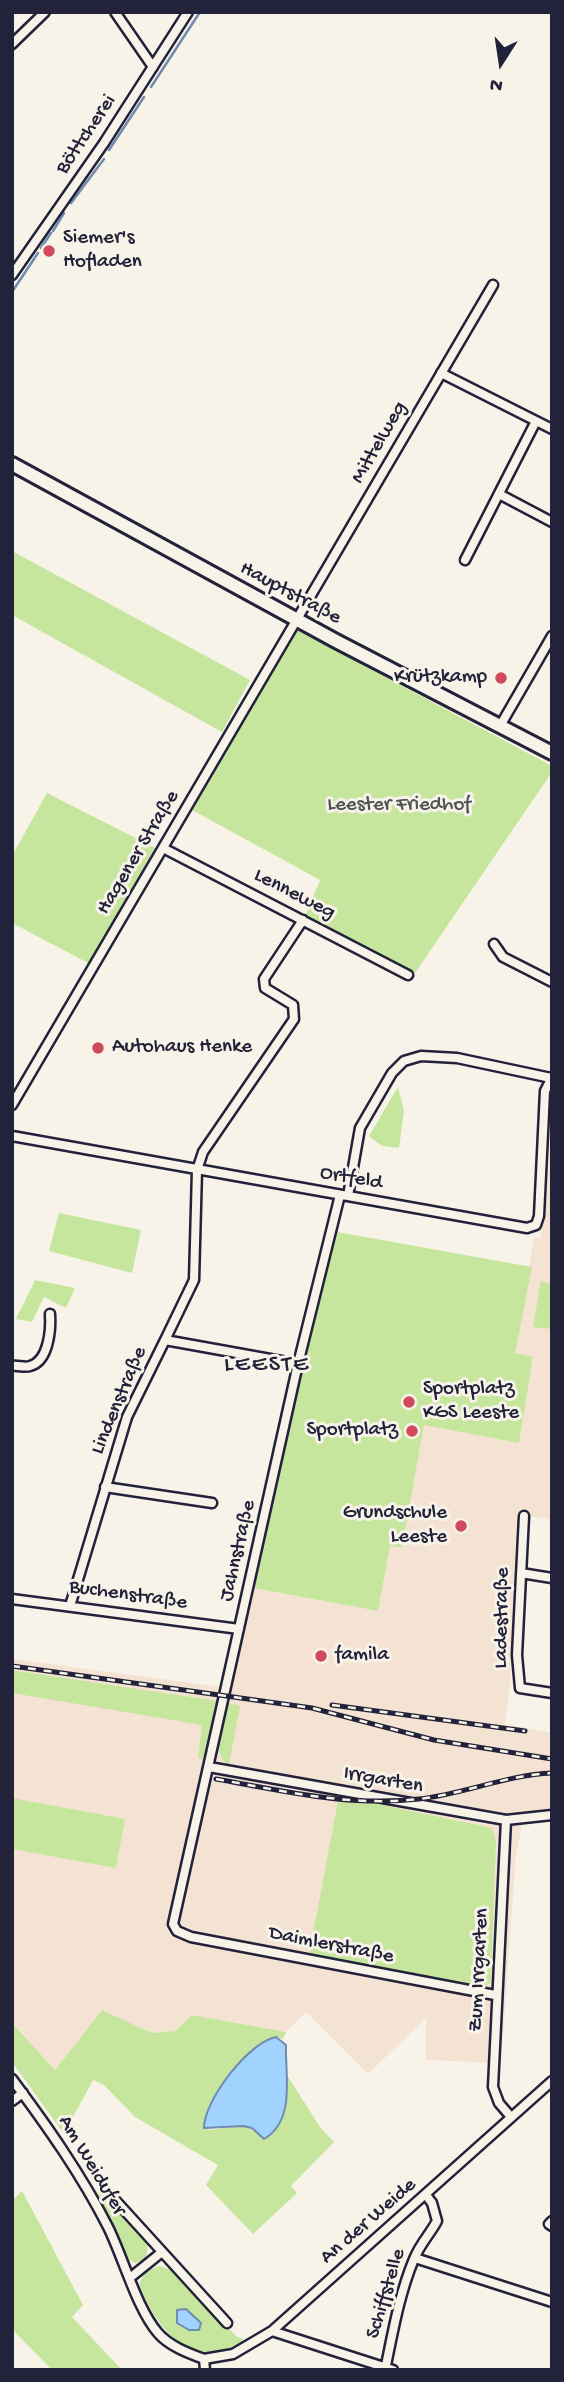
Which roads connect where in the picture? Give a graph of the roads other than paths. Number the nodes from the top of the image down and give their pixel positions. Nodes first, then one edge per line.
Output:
1 (46, 12) edge
2 (115, 12) edge
3 (188, 12) edge
4 (12, 44) edge
5 (153, 67) junction
6 (12, 275) edge
7 (493, 285) dead end
8 (441, 373) junction
9 (537, 421) junction
10 (552, 429) edge
11 (12, 464) edge
12 (499, 494) junction
13 (552, 522) edge
14 (465, 560) dead end
15 (296, 619) junction
16 (552, 636) edge
17 (500, 726) junction
18 (552, 753) edge
19 (163, 848) junction
20 (303, 920) junction
21 (495, 944) dead end
22 (408, 975) dead end
23 (552, 982) edge
24 (551, 1077) edge
25 (12, 1105) edge
26 (12, 1136) edge
27 (197, 1170) junction
28 (344, 1196) junction
29 (50, 1314) dead end
30 (165, 1340) junction
31 (298, 1364) junction
32 (12, 1366) edge
33 (105, 1487) junction
34 (212, 1503) dead end
35 (524, 1516) dead end
36 (521, 1573) junction
37 (552, 1578) edge
38 (12, 1599) edge
39 (70, 1606) junction
40 (239, 1629) junction
41 (552, 1693) edge
42 (209, 1767) junction
43 (552, 1815) edge
44 (506, 1820) junction
45 (175, 1916) joint
46 (495, 1995) junction
47 (12, 2079) edge
48 (552, 2081) edge
49 (23, 2093) junction
50 (12, 2101) edge
51 (511, 2117) junction
52 (426, 2195) junction
53 (116, 2201) dead end
54 (162, 2252) junction
55 (415, 2258) junction
56 (131, 2277) junction
57 (551, 2300) edge
58 (227, 2323) dead end
59 (272, 2331) junction
60 (204, 2359) junction
61 (388, 2369) edge
62 (205, 2370) edge

1 - 4 street
2 - 5 street
3 - 5 street, Böttcherei
5 - 6 street, Böttcherei
7 - 8 street, Mittelweg
8 - 9 street
8 - 15 street, Mittelweg
9 - 10 street
9 - 12 street
11 - 15 main road, Hauptstraße
12 - 13 street
12 - 14 street
15 - 17 main road, Hauptstraße
15 - 19 street, Hagener Straße
16 - 17 street
17 - 18 main road, Hauptstraße
19 - 20 street, Lenneweg
19 - 25 street, Hagener Straße
20 - 22 street, Lenneweg
20 - 27 street
21 - 23 street
24 - 28 street, Jahnstraße
24 - 28 street, Ortfeld
26 - 27 street, Ortfeld
27 - 28 street, Ortfeld
27 - 30 street
28 - 31 street, Jahnstraße
29 - 32 street
30 - 31 street, Lindenstraße
30 - 33 street, Lindenstraße
31 - 40 street, Jahnstraße
33 - 34 street
33 - 39 street, Lindenstraße
35 - 36 street, Ladestraße
36 - 37 street
36 - 41 street, Ladestraße
38 - 39 street, Buchenstraße
39 - 40 street, Buchenstraße
40 - 42 street, Jahnstraße
42 - 44 street, Irrgarten
42 - 45 street, Jahnstraße
43 - 44 street, Irrgarten
44 - 46 street, Zum Irrgarten
45 - 46 street, Daimlerstraße
46 - 51 street, Zum Irrgarten
47 - 49 street, Am Weidufer
48 - 51 street, An der Weide
49 - 50 street
49 - 56 street, Am Weidufer
51 - 52 street, An der Weide
52 - 55 street, Schiffstelle
52 - 59 street, An der Weide
53 - 54 street, Am Weidufer
54 - 56 street
54 - 58 street, Am Weidufer
55 - 57 street
55 - 61 street, Schiffstelle
56 - 60 street, Am Weidufer
59 - 60 street, An der Weide
59 - 61 street
60 - 62 street

